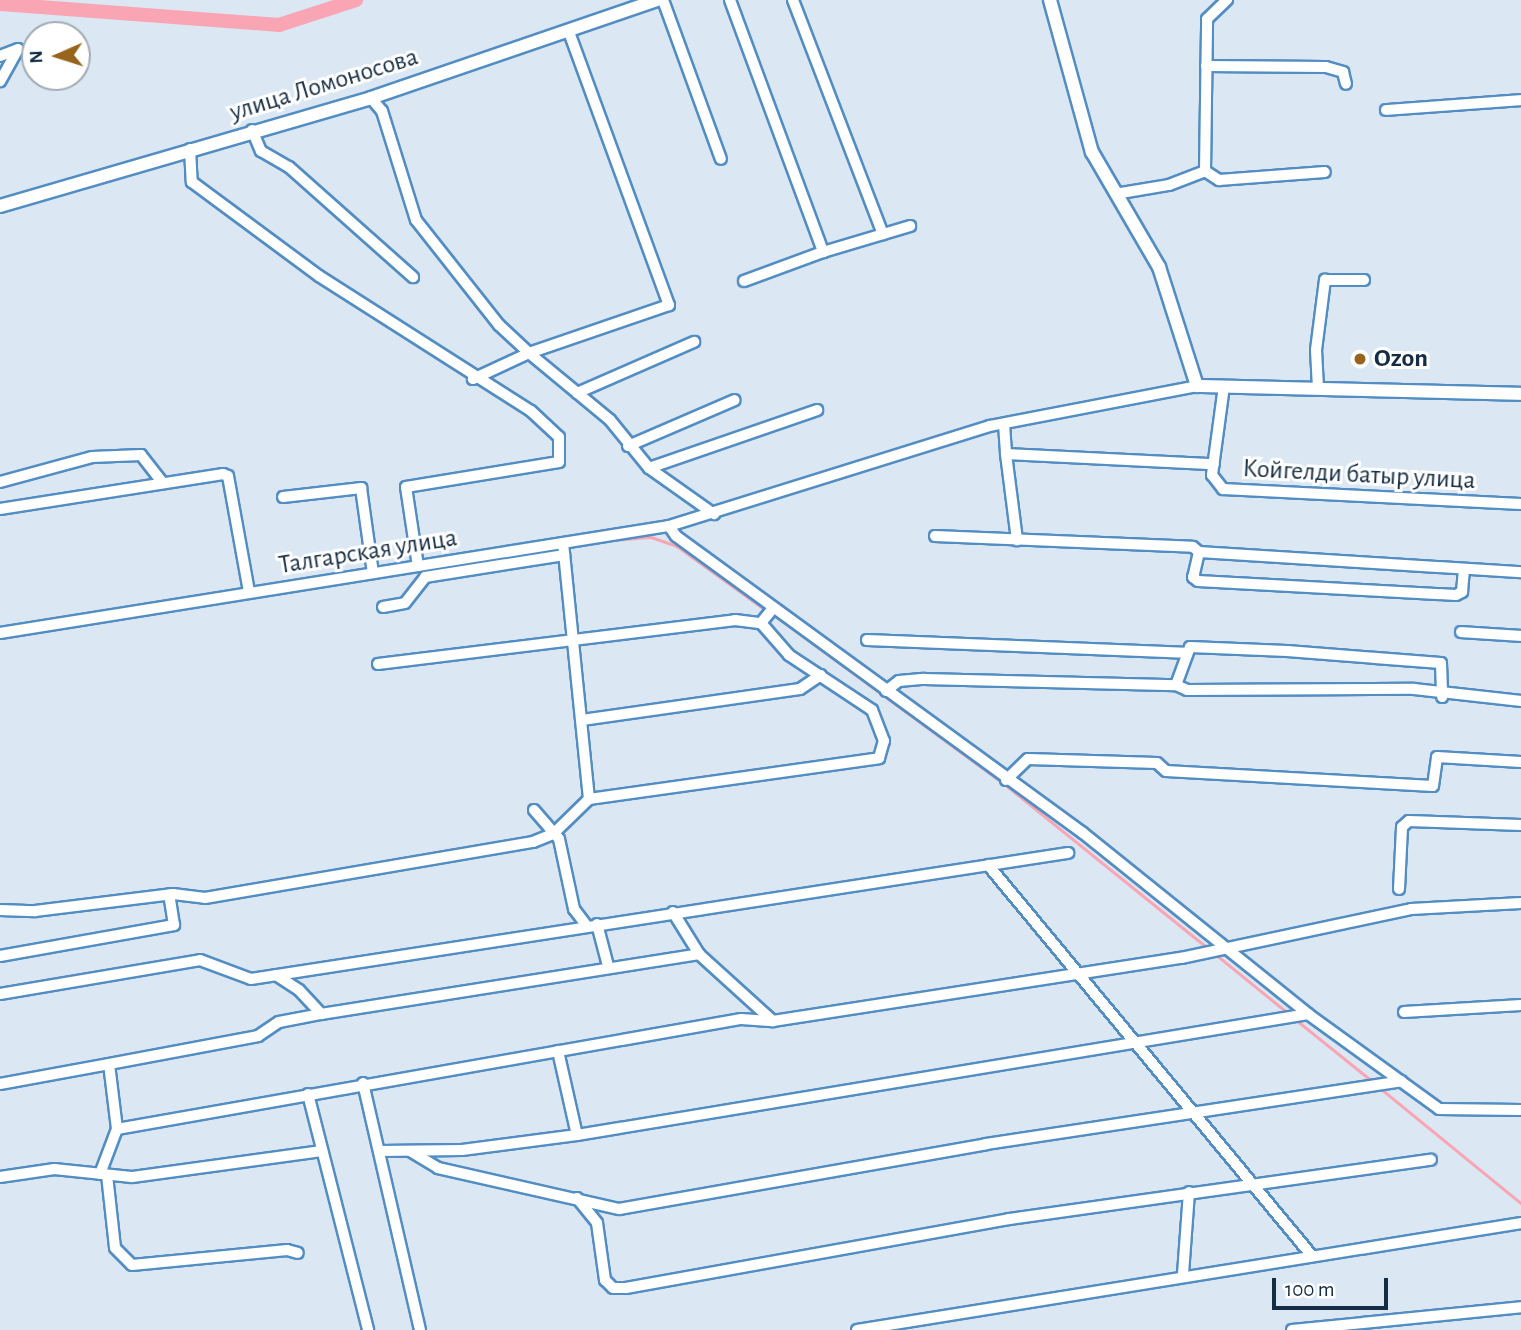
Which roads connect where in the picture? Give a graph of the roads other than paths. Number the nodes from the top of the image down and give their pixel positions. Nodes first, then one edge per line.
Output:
1 (660, 0) edge
2 (730, 0) edge
3 (793, 0) edge
4 (1050, 0) edge
5 (1227, 0) edge
6 (569, 32) junction
7 (0, 56) edge
8 (1206, 66) junction
9 (0, 81) edge
10 (1346, 84) dead end
11 (371, 98) junction
12 (1521, 100) edge
13 (1386, 110) dead end
14 (252, 130) junction
15 (190, 149) junction
16 (721, 159) dead end
17 (1205, 171) junction
18 (1325, 172) dead end
19 (1121, 193) junction
20 (0, 206) edge
21 (910, 226) dead end
22 (883, 234) junction
23 (823, 252) junction
24 (413, 277) dead end
25 (1364, 280) dead end
26 (744, 281) dead end
27 (694, 342) dead end
28 (529, 353) junction
29 (473, 379) junction
30 (1197, 386) junction
31 (1224, 386) junction
32 (1318, 388) junction
33 (577, 393) junction
34 (1521, 394) edge
35 (735, 400) dead end
36 (817, 410) dead end
37 (1004, 424) junction
38 (628, 446) junction
39 (1006, 453) junction
40 (1214, 464) junction
41 (649, 468) junction
42 (0, 482) edge
43 (163, 483) junction
44 (283, 497) dead end
45 (1521, 504) edge
46 (0, 509) edge
47 (713, 514) junction
48 (669, 526) junction
49 (935, 536) dead end
50 (1017, 540) junction
51 (563, 548) junction
52 (1199, 552) junction
53 (418, 566) junction
54 (1464, 569) junction
55 (1521, 572) edge
56 (373, 573) junction
57 (249, 591) junction
58 (383, 607) dead end
59 (768, 614) junction
60 (1461, 632) dead end
61 (0, 633) edge
62 (1521, 636) edge
63 (867, 640) dead end
64 (575, 641) junction
65 (1185, 653) junction
66 (378, 664) dead end
67 (821, 675) junction
68 (1176, 685) junction
69 (886, 691) junction
70 (1442, 697) junction
71 (1521, 701) edge
72 (582, 720) junction
73 (1521, 762) edge
74 (1006, 780) junction
75 (589, 799) junction
76 (534, 810) dead end
77 (1521, 825) edge
78 (553, 834) junction
79 (1068, 853) dead end
80 (988, 866) junction
81 (1399, 889) dead end
82 (170, 894) junction
83 (1521, 903) edge
84 (0, 910) edge
85 (673, 912) junction
86 (592, 925) junction
87 (1217, 952) junction
88 (699, 954) junction
89 (0, 956) edge
90 (608, 967) junction
91 (1082, 973) junction
92 (276, 975) junction
93 (0, 994) edge
94 (1521, 1005) edge
95 (1404, 1012) dead end
96 (321, 1014) junction
97 (1308, 1014) junction
98 (773, 1021) junction
99 (1132, 1043) junction
100 (558, 1051) junction
101 (109, 1064) junction
102 (1401, 1081) junction
103 (363, 1083) junction
104 (0, 1084) edge
105 (308, 1094) junction
106 (1521, 1110) edge
107 (1189, 1112) junction
108 (117, 1129) junction
109 (578, 1135) junction
110 (322, 1151) junction
111 (380, 1151) junction
112 (410, 1151) junction
113 (1432, 1160) dead end
114 (103, 1174) junction
115 (0, 1177) edge
116 (1249, 1184) junction
117 (1189, 1192) junction
118 (575, 1197) junction
119 (1521, 1223) edge
120 (298, 1253) dead end
121 (1312, 1256) junction
122 (1183, 1274) junction
123 (1521, 1307) edge
124 (368, 1330) edge
125 (420, 1330) edge
126 (858, 1330) edge
127 (1292, 1330) edge

1 - 6 main road, улица Ломоносова
1 - 16 street
2 - 23 street
3 - 22 street
4 - 19 main road
5 - 8 street
6 - 11 main road, улица Ломоносова
6 - 28 street
7 - 9 street
8 - 10 street
8 - 17 street
11 - 14 main road, улица Ломоносова
11 - 28 street
12 - 13 street
14 - 15 main road, улица Ломоносова
14 - 24 street
15 - 20 main road, улица Ломоносова
15 - 29 street
17 - 18 street
17 - 19 street
19 - 30 main road
21 - 22 street
22 - 23 street
23 - 26 street
25 - 32 street
27 - 33 street
28 - 29 street
28 - 33 street
29 - 53 street
30 - 31 main road
30 - 37 street, Талгарская улица
31 - 32 main road
31 - 40 street
32 - 34 main road
33 - 38 street
35 - 38 street
36 - 41 street
37 - 39 street
37 - 47 street, Талгарская улица
38 - 41 street
39 - 40 street
39 - 50 street
40 - 45 street, Койгелди батыр улица
41 - 47 street
42 - 43 street
43 - 46 street
43 - 57 street
44 - 56 street
47 - 48 street, Талгарская улица
48 - 51 street, Талгарская улица
48 - 59 street
49 - 50 street
50 - 52 street
51 - 53 street, Талгарская улица
51 - 58 street
51 - 64 street
52 - 54 street
52 - 54 street
53 - 56 street, Талгарская улица
54 - 55 street
56 - 57 street, Талгарская улица
57 - 61 street, Талгарская улица
59 - 64 street
59 - 67 street
59 - 69 street
60 - 62 street
63 - 65 street
64 - 66 street
64 - 72 street
65 - 68 street
65 - 70 street
67 - 72 street
67 - 75 street
68 - 69 street
68 - 70 street
69 - 74 street
70 - 71 street
72 - 75 street
73 - 74 street
74 - 87 street
75 - 78 street
76 - 78 street
77 - 81 street
78 - 82 street
78 - 86 street
79 - 80 street
80 - 85 street
80 - 91 street
82 - 84 street
82 - 89 street
83 - 87 street
85 - 86 street
85 - 88 street
86 - 90 street
86 - 92 street
87 - 91 street
87 - 97 street
88 - 90 street
88 - 98 street
90 - 96 street
91 - 98 street
91 - 99 street
92 - 93 street
92 - 96 street
94 - 95 street
96 - 101 street
97 - 99 street
97 - 102 street
98 - 100 street
99 - 107 street
99 - 109 street
100 - 103 street
100 - 109 street
101 - 104 street
101 - 108 street
102 - 106 street
102 - 107 street
103 - 105 street
103 - 111 street
105 - 108 street
105 - 110 street
107 - 116 street
107 - 118 street
108 - 114 street
109 - 112 street
110 - 114 street
110 - 124 street
111 - 112 street
111 - 125 street
112 - 118 street
113 - 116 street
114 - 115 street
114 - 120 street
116 - 117 street
116 - 121 street
117 - 118 street
117 - 122 street
119 - 121 street
121 - 122 street
122 - 126 street
123 - 127 street

